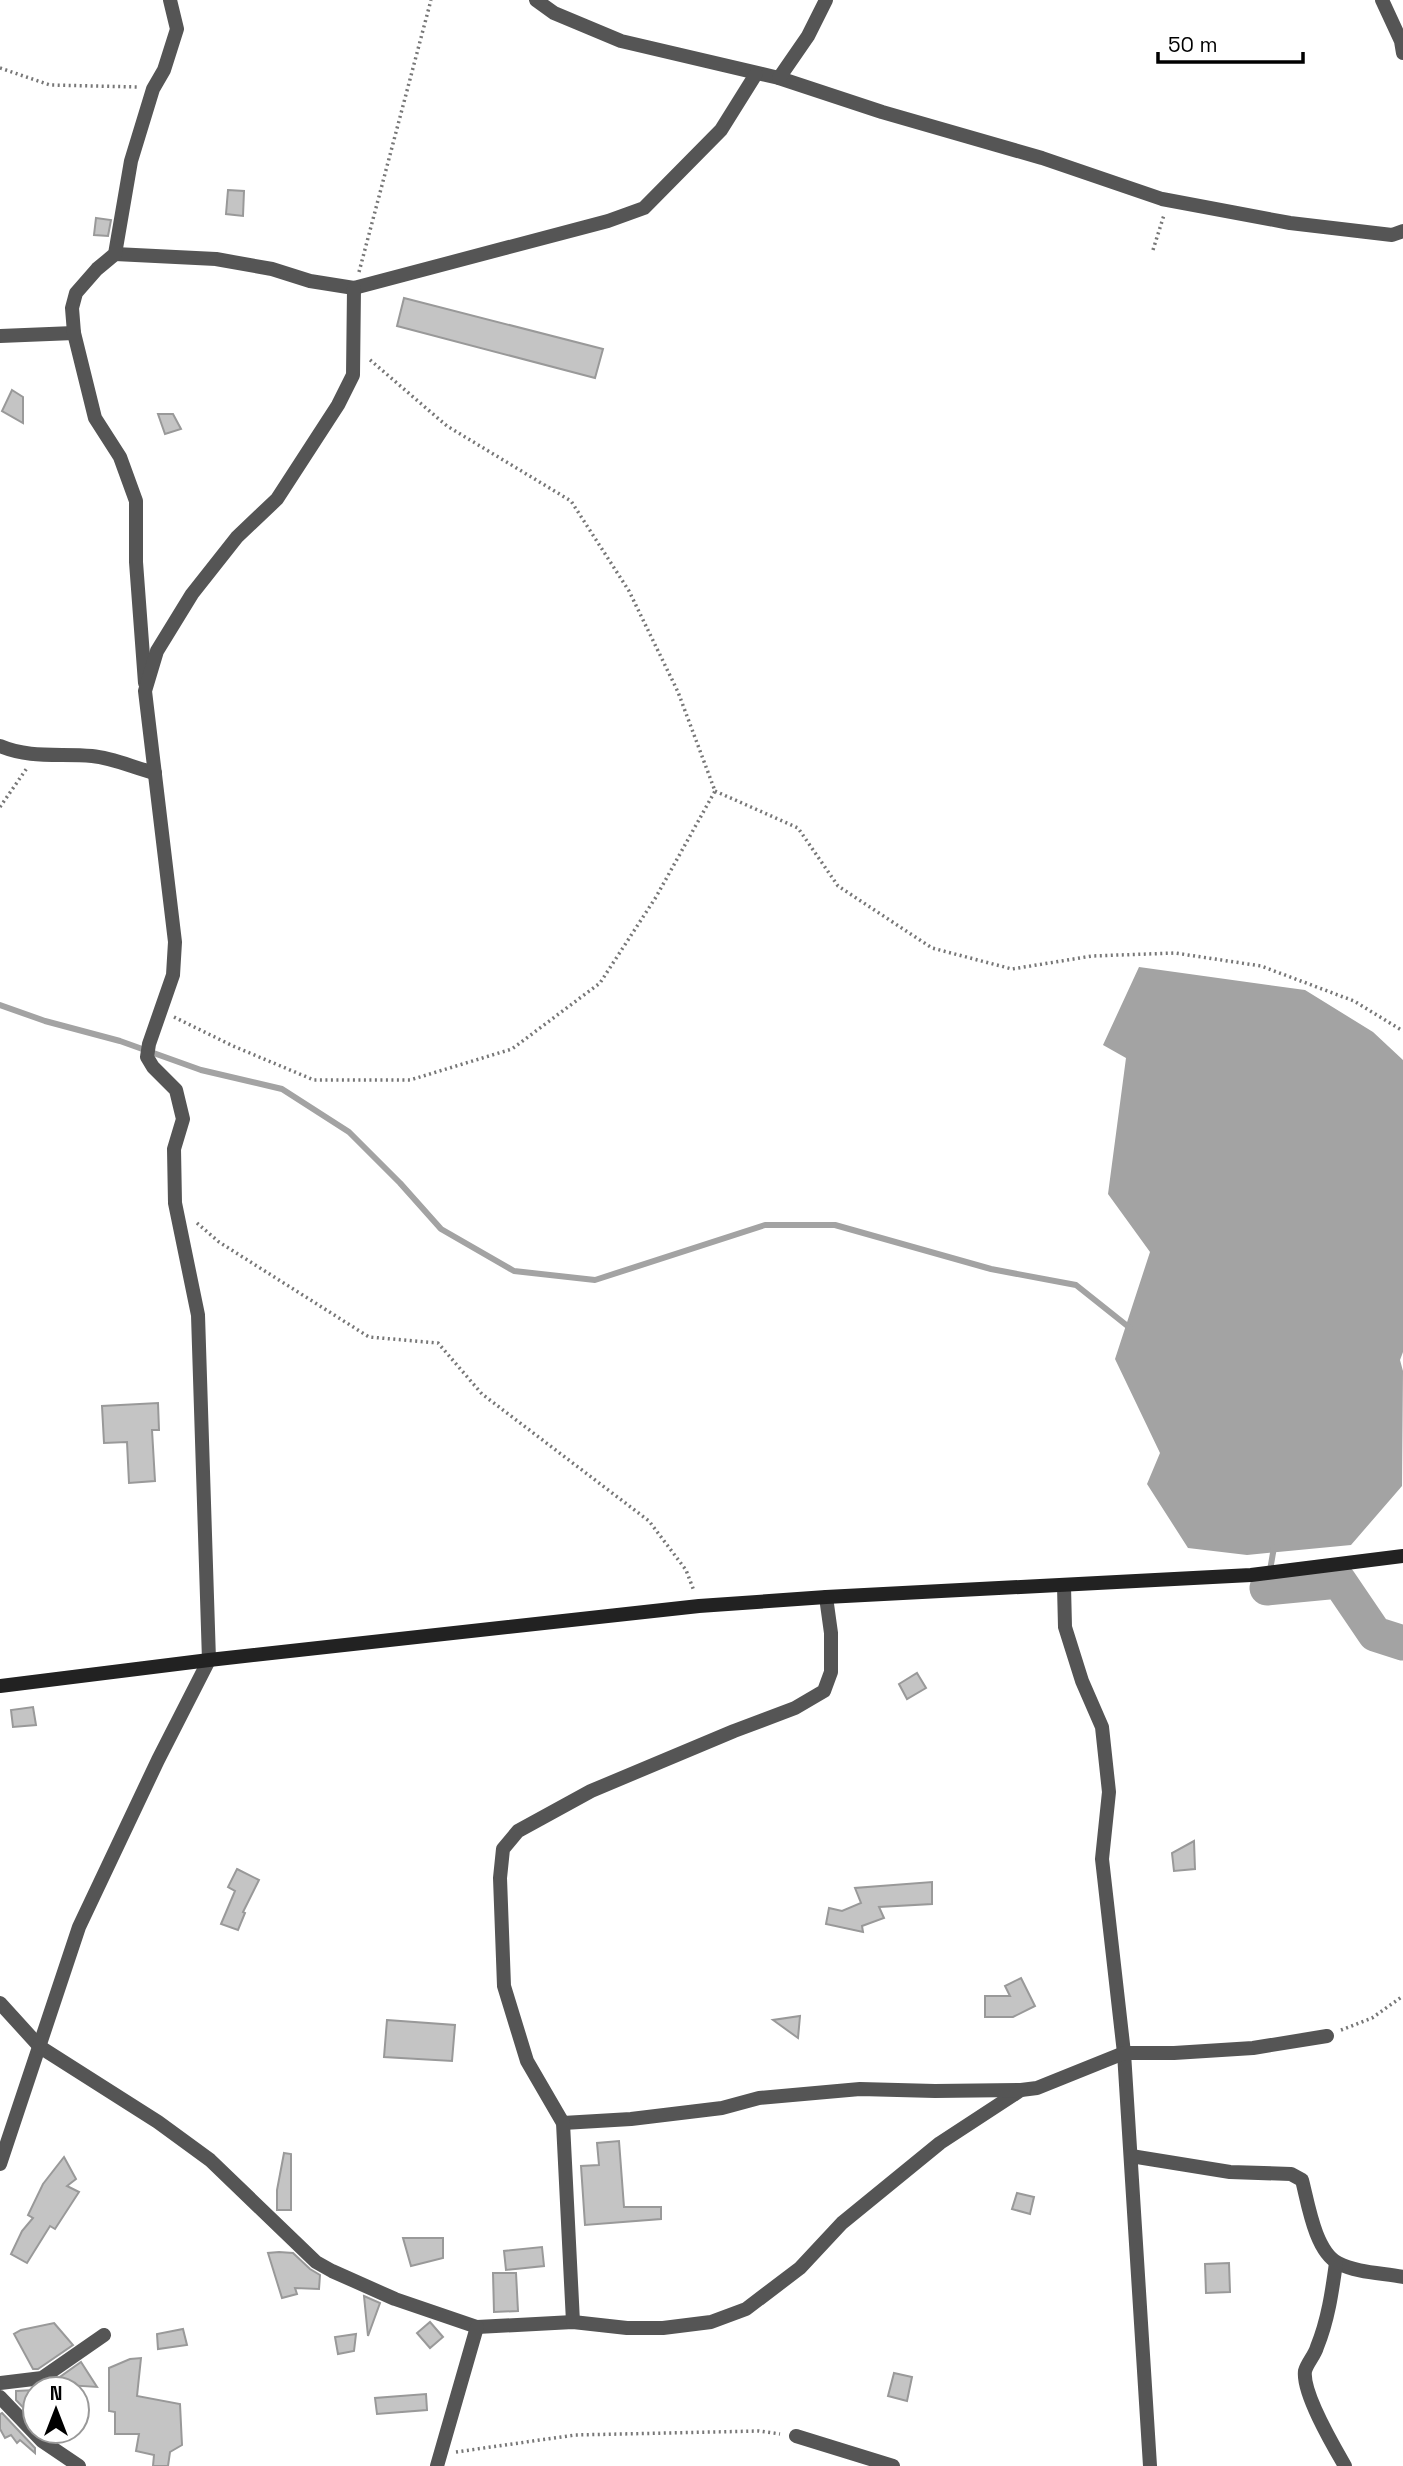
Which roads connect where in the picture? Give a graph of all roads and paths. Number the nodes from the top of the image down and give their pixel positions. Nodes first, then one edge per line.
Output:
1 (170, 0) edge
2 (431, 0) edge
3 (536, 0) edge
4 (826, 0) edge
5 (1382, 0) edge
6 (1403, 53) edge
7 (0, 68) edge
8 (756, 75) junction
9 (779, 78) junction
10 (152, 89) junction
11 (1163, 199) junction
12 (1403, 231) edge
13 (1153, 250) dead end
14 (115, 254) junction
15 (354, 288) junction
16 (74, 333) junction
17 (0, 336) edge
18 (354, 346) junction
19 (145, 691) junction
20 (0, 746) edge
21 (36, 755) junction
22 (155, 773) junction
23 (715, 791) junction
24 (0, 807) edge
25 (160, 1011) junction
26 (1403, 1031) edge
27 (174, 1203) junction
28 (1403, 1556) edge
29 (1064, 1586) junction
30 (826, 1597) junction
31 (699, 1606) junction
32 (209, 1660) junction
33 (0, 1686) edge
34 (1403, 1996) edge
35 (0, 2003) edge
36 (1327, 2036) joint
37 (40, 2047) junction
38 (1124, 2053) junction
39 (1021, 2090) junction
40 (563, 2123) junction
41 (1131, 2156) junction
42 (0, 2164) edge
43 (1336, 2263) junction
44 (1403, 2277) edge
45 (573, 2322) junction
46 (477, 2327) junction
47 (104, 2335) dead end
48 (0, 2384) edge
49 (0, 2398) edge
50 (796, 2436) joint
51 (438, 2460) edge
52 (79, 2466) edge
53 (894, 2466) edge
54 (1150, 2466) edge
55 (1345, 2466) edge

1 - 10 street
2 - 15 path
3 - 8 street
4 - 9 street
5 - 6 street
7 - 10 path
8 - 9 street
8 - 15 street
9 - 11 street
10 - 14 street
11 - 12 street
11 - 13 path
14 - 15 street
14 - 16 street
15 - 18 street
16 - 17 street
16 - 19 street
18 - 19 street
18 - 23 path
19 - 22 street
20 - 21 street
21 - 22 street
21 - 24 path
22 - 25 street
23 - 25 path
23 - 26 path
25 - 27 street
27 - 31 path
27 - 32 street
28 - 29 street
29 - 30 street
29 - 38 street
30 - 31 street
30 - 40 street
31 - 32 street
32 - 33 street
32 - 37 street
34 - 36 path
35 - 37 street
36 - 38 street
37 - 42 street
37 - 46 street
38 - 39 street
38 - 41 street
39 - 40 street
39 - 45 street
40 - 45 street
41 - 43 street
41 - 54 street
43 - 44 street
43 - 55 street
45 - 46 street
46 - 51 street
47 - 48 street
49 - 52 street
50 - 51 path
50 - 53 street

